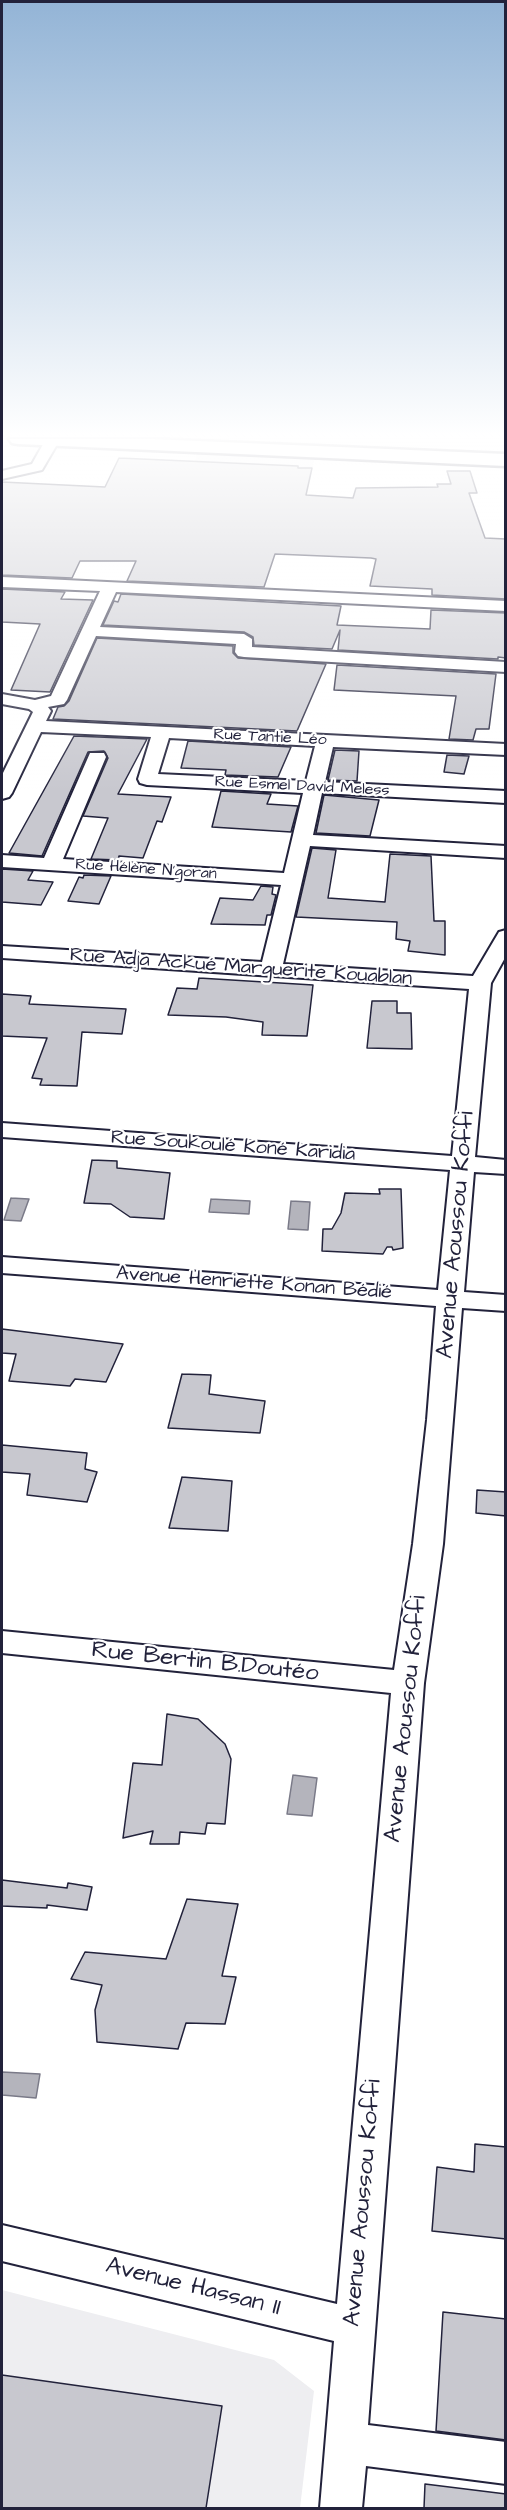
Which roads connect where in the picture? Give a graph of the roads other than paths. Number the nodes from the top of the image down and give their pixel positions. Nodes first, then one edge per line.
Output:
1 (2, 582) edge
2 (110, 587) junction
3 (506, 606) edge
4 (90, 631) junction
5 (506, 667) edge
6 (2, 699) edge
7 (35, 705) junction
8 (35, 726) junction
9 (162, 732) junction
10 (325, 741) junction
11 (506, 750) edge
12 (97, 757) dead end
13 (314, 787) junction
14 (2, 793) edge
15 (506, 797) edge
16 (301, 840) junction
17 (506, 852) edge
18 (2, 861) edge
19 (51, 864) junction
20 (291, 880) junction
21 (506, 936) edge
22 (2, 952) edge
23 (500, 959) edge
24 (271, 970) junction
25 (480, 983) junction
26 (2, 1130) edge
27 (464, 1164) junction
28 (506, 1167) edge
29 (2, 1265) edge
30 (450, 1299) junction
31 (506, 1303) edge
32 (2, 1642) edge
33 (408, 1683) junction
34 (12, 2243) edge
35 (354, 2327) junction
36 (348, 2443) junction
37 (506, 2463) edge
38 (341, 2508) edge

1 - 2 street
2 - 3 street
2 - 4 street
4 - 5 street
4 - 7 street
6 - 7 street
7 - 8 street
8 - 9 street, Rue Tantie Léo
8 - 14 street
9 - 10 street, Rue Tantie Léo
9 - 13 street, Rue Esmel David Meless
10 - 11 street, Rue Tantie Léo
10 - 13 street
12 - 19 street
13 - 15 street, Rue Esmel David Meless
13 - 16 street
16 - 17 street
16 - 20 street
18 - 19 street, Rue Hélène N'goran
19 - 20 street, Rue Hélène N'goran
20 - 24 street
21 - 23 street, Avenue Aoussou Koffi
22 - 24 street, Rue Adja Ackué Marguerite Kouablan
23 - 25 street, Avenue Aoussou Koffi
24 - 25 street, Rue Adja Ackué Marguerite Kouablan
25 - 27 street, Avenue Aoussou Koffi
26 - 27 street, Rue Soukoulé Koné Karidia
27 - 28 street, Rue Soukoulé Koné Karidia
27 - 30 street, Avenue Aoussou Koffi
29 - 30 street, Avenue Henriette Konan Bédié
30 - 31 street, Avenue Henriette Konan Bédié
30 - 33 street, Avenue Aoussou Koffi
32 - 33 street, Rue Bertin B.Doutéo
33 - 35 street, Avenue Aoussou Koffi
34 - 35 street, Avenue Hassan II
35 - 36 street, Avenue Aoussou Koffi
36 - 37 street
36 - 38 street, Avenue Aoussou Koffi

